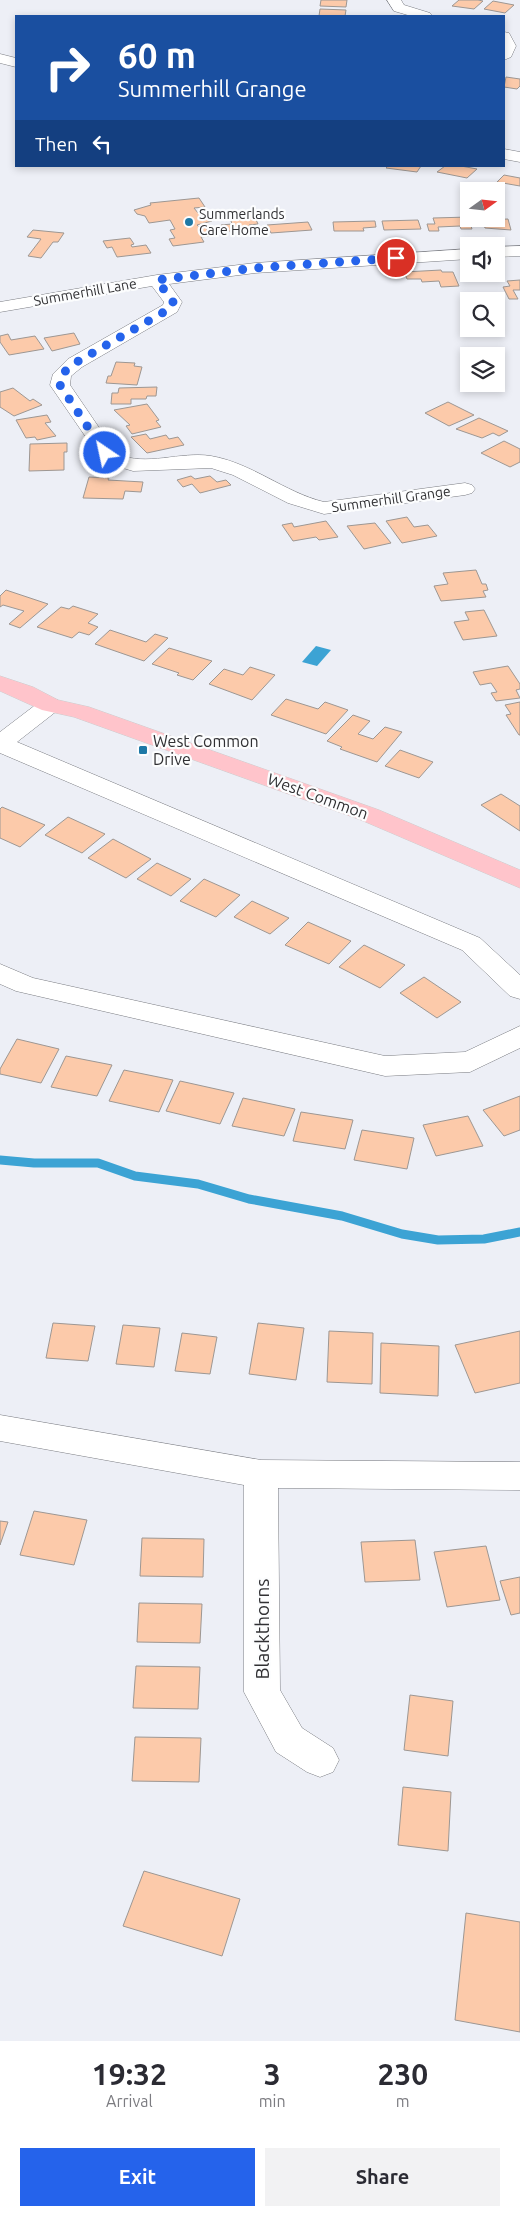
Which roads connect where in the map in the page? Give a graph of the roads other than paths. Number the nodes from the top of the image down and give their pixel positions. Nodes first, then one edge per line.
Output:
1 (394, 0) edge
2 (400, 14) edge
3 (505, 38) edge
4 (505, 55) edge
5 (0, 58) edge
6 (15, 63) edge
7 (505, 154) edge
8 (520, 157) edge
9 (520, 251) edge
10 (505, 252) edge
11 (460, 255) edge
12 (157, 280) junction
13 (0, 307) edge
14 (465, 490) dead end
15 (0, 683) edge
16 (50, 705) junction
17 (0, 744) edge
18 (520, 880) edge
19 (0, 973) edge
20 (520, 990) edge
21 (520, 1036) edge
22 (0, 1428) edge
23 (261, 1474) junction
24 (520, 1476) edge
25 (320, 1760) dead end

1 - 2 street
3 - 4 street
5 - 6 street
7 - 8 street
9 - 10 street
11 - 12 street, Summerhill Lane
12 - 13 street, Summerhill Lane
12 - 14 street, Summerhill Grange
15 - 16 main road, West Common
16 - 17 street
16 - 18 main road, West Common
17 - 20 street
19 - 21 street
22 - 23 street
23 - 24 street
23 - 25 street, Blackthorns

